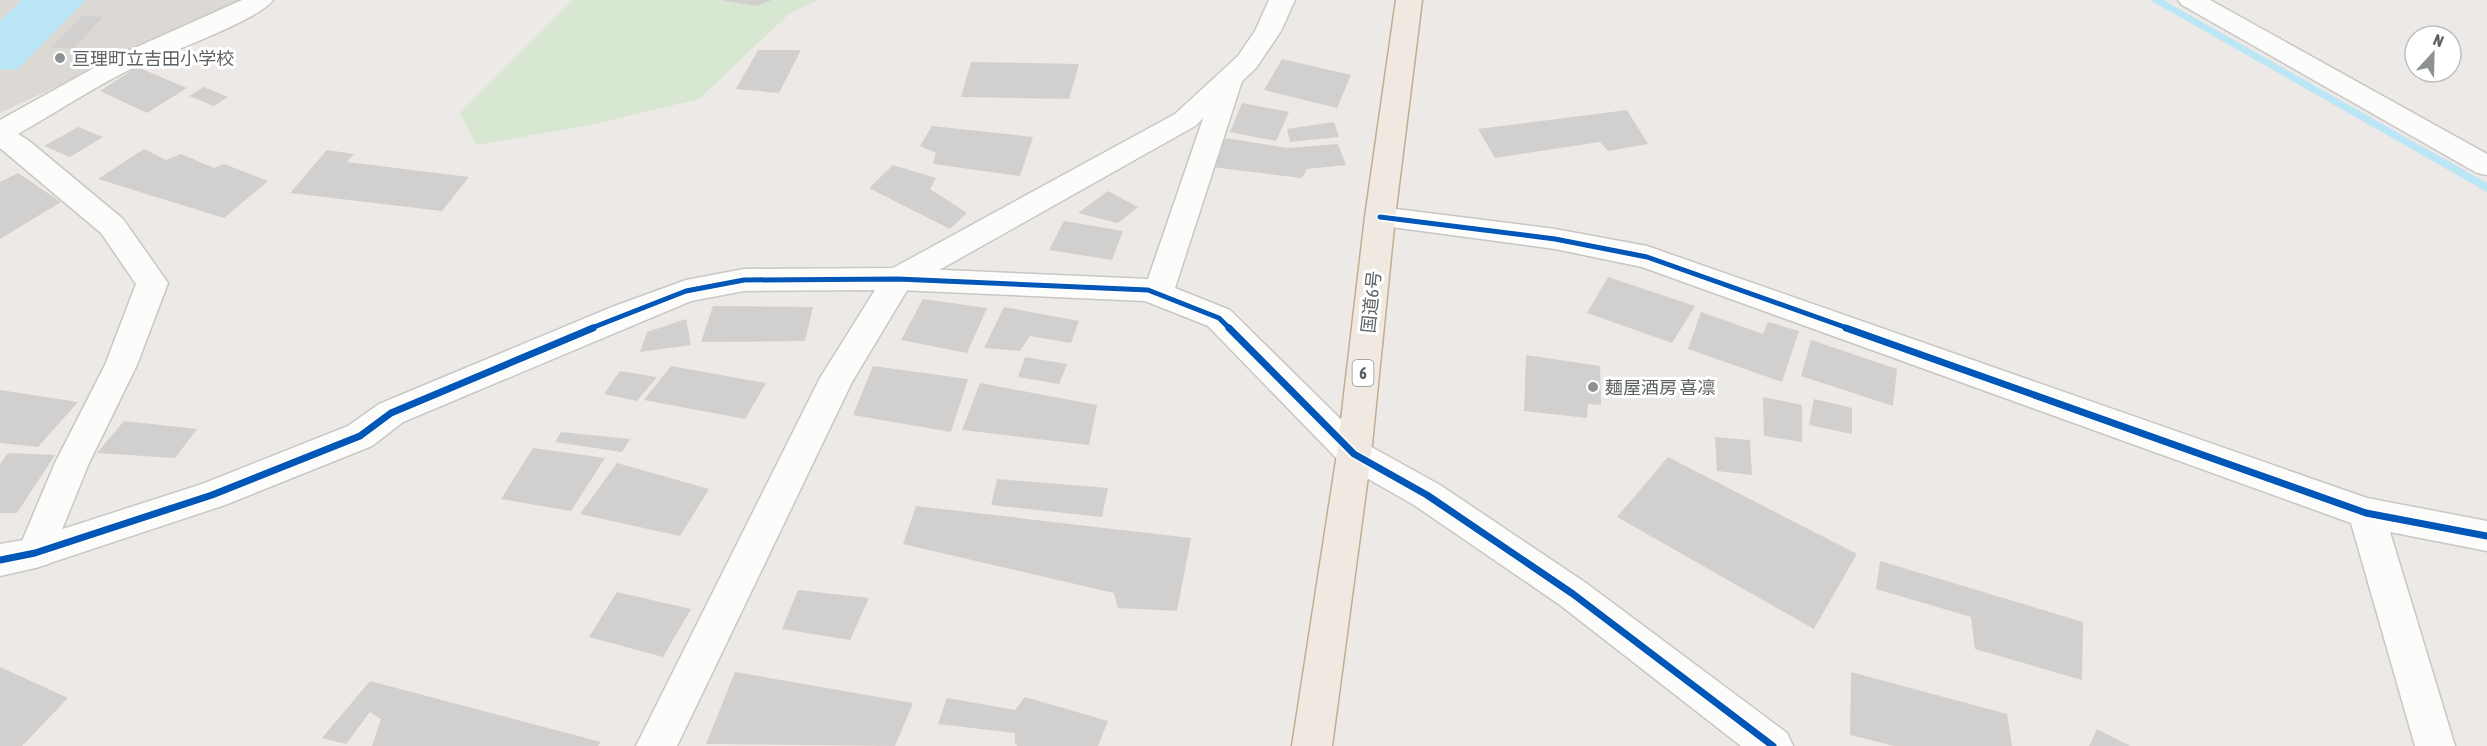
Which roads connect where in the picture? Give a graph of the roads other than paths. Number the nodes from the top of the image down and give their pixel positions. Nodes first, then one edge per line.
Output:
1 (260, 0) edge
2 (1281, 0) edge
3 (1409, 0) edge
4 (2192, 0) edge
5 (1230, 78) junction
6 (0, 134) edge
7 (2487, 166) edge
8 (1380, 217) junction
9 (898, 279) junction
10 (1158, 294) junction
11 (1354, 454) junction
12 (2366, 513) junction
13 (2487, 536) edge
14 (35, 553) junction
15 (0, 560) edge
16 (656, 746) edge
17 (1312, 746) edge
18 (1773, 746) edge
19 (2434, 746) edge

1 - 6 street
2 - 5 street
3 - 8 highway, 国道6号 / 6
4 - 7 street
5 - 9 street
5 - 10 street
6 - 14 street
8 - 11 highway, 国道6号 / 6
8 - 12 street
9 - 10 street
9 - 14 street
9 - 16 street
10 - 11 street
11 - 17 highway, 国道6号 / 6
11 - 18 street
12 - 13 street
12 - 19 street
14 - 15 street

